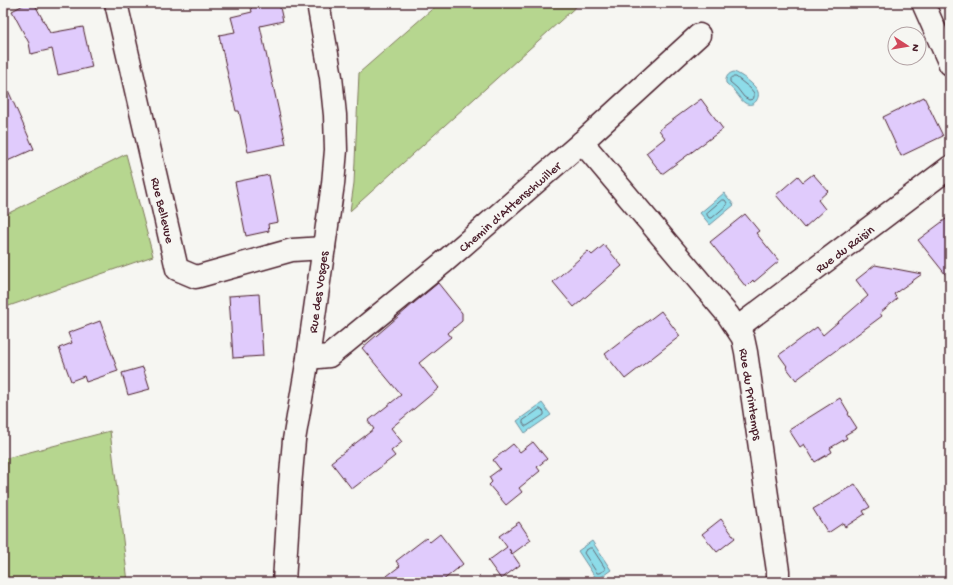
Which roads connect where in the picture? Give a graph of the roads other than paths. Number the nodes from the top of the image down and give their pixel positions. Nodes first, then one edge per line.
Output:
1 (116, 3) edge
2 (318, 3) edge
3 (923, 3) edge
4 (699, 35) dead end
5 (950, 64) edge
6 (582, 142) junction
7 (950, 166) edge
8 (324, 248) junction
9 (738, 328) junction
10 (308, 358) junction
11 (284, 582) edge
12 (778, 582) edge

1 - 8 street, Rue Bellevue
2 - 8 street, Rue des Vosges
3 - 5 street
4 - 6 street, Chemin d'Attenschwiller
6 - 9 street, Rue du Printemps
6 - 10 street, Chemin d'Attenschwiller
7 - 9 street, Rue du Raisin
8 - 10 street, Rue des Vosges
9 - 12 street, Rue du Printemps
10 - 11 street, Rue des Vosges

